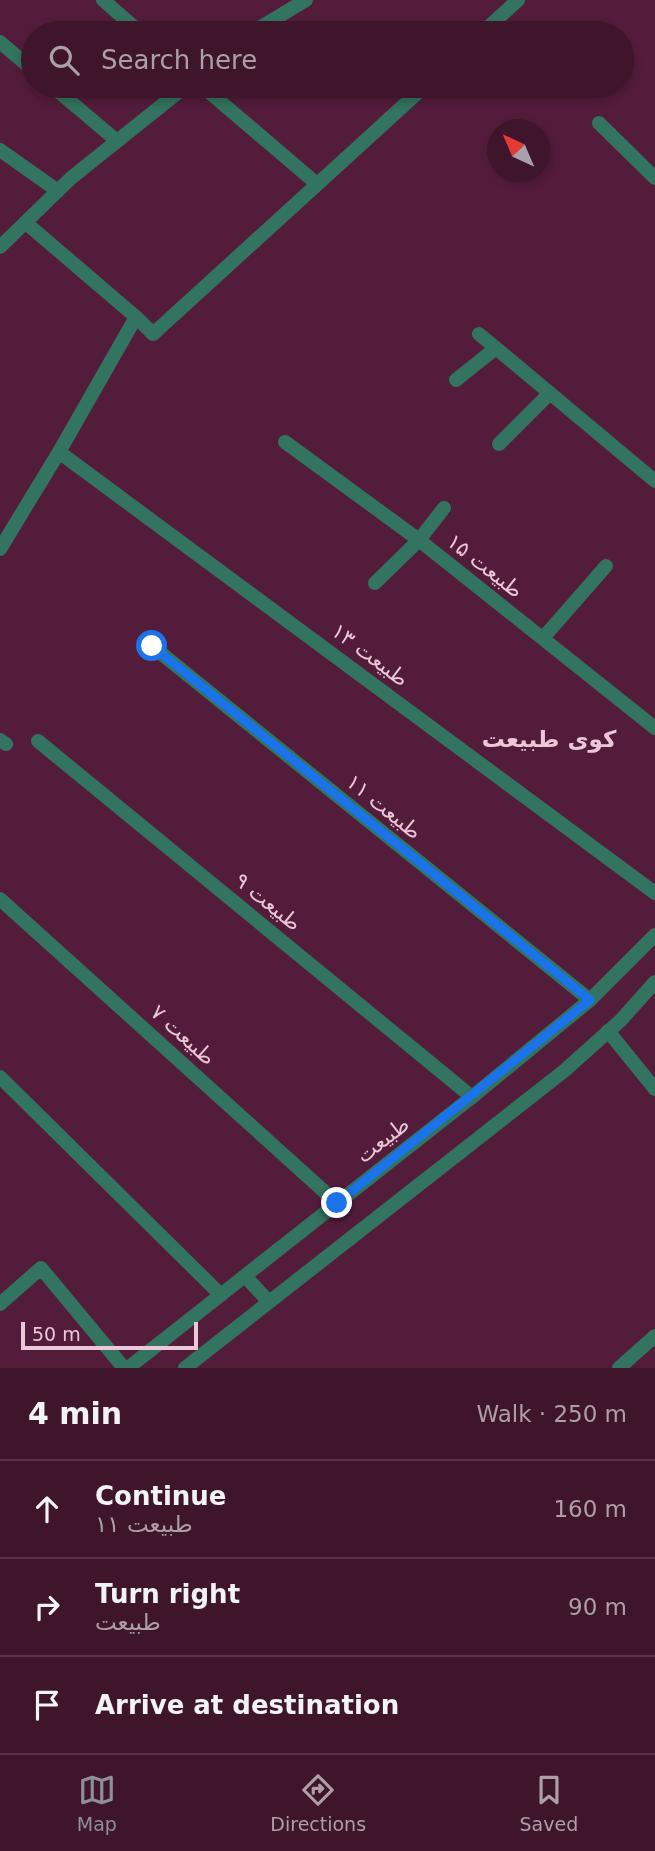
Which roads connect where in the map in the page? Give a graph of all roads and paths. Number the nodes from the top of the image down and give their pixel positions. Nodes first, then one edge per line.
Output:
1 (103, 0) edge
2 (306, 0) edge
3 (518, 0) edge
4 (285, 5) edge
5 (127, 21) edge
6 (266, 21) edge
7 (495, 21) edge
8 (0, 42) edge
9 (21, 60) edge
10 (66, 98) edge
11 (171, 98) edge
12 (216, 98) edge
13 (412, 98) edge
14 (599, 123) dead end
15 (117, 141) junction
16 (0, 150) edge
17 (655, 177) edge
18 (317, 184) junction
19 (58, 191) junction
20 (26, 223) junction
21 (0, 247) edge
22 (136, 317) junction
23 (479, 334) dead end
24 (496, 348) junction
25 (456, 380) dead end
26 (550, 393) junction
27 (285, 442) dead end
28 (499, 444) dead end
29 (59, 452) junction
30 (655, 481) edge
31 (444, 508) dead end
32 (419, 540) junction
33 (0, 549) edge
34 (606, 566) dead end
35 (375, 583) dead end
36 (543, 638) junction
37 (152, 646) dead end
38 (655, 728) edge
39 (38, 741) dead end
40 (655, 893) edge
41 (0, 899) edge
42 (655, 935) edge
43 (655, 982) edge
44 (590, 1000) junction
45 (608, 1031) junction
46 (0, 1077) edge
47 (655, 1089) edge
48 (472, 1097) junction
49 (337, 1203) junction
50 (245, 1276) junction
51 (221, 1295) junction
52 (269, 1302) junction
53 (0, 1304) edge
54 (655, 1336) edge
55 (126, 1368) edge
56 (185, 1368) edge
57 (619, 1368) edge

1 - 5 street
2 - 4 street
3 - 7 street
4 - 6 street
8 - 9 street
10 - 15 street
11 - 15 street
12 - 18 street
13 - 18 street
14 - 17 street
15 - 19 street
16 - 19 street
18 - 22 street
19 - 20 street
20 - 21 street
20 - 22 street
22 - 29 street
23 - 24 street
24 - 25 street
24 - 26 street
26 - 28 street
26 - 30 street
27 - 32 street, طبیعت ۱۵
29 - 33 street
29 - 40 street, طبیعت ۱۳
31 - 32 street
32 - 35 street
32 - 36 street, طبیعت ۱۵
34 - 36 street
36 - 38 street, طبیعت ۱۵
37 - 44 street, طبیعت ۱۱
39 - 48 street, طبیعت ۹
41 - 49 street, طبیعت ۷
42 - 44 street, طبیعت
43 - 45 street
44 - 48 street, طبیعت
45 - 47 street
45 - 52 street
46 - 51 street
48 - 49 street, طبیعت
49 - 50 street, طبیعت
50 - 51 street, طبیعت
50 - 52 street
51 - 55 street, طبیعت
52 - 56 street
53 - 55 street
54 - 57 street

